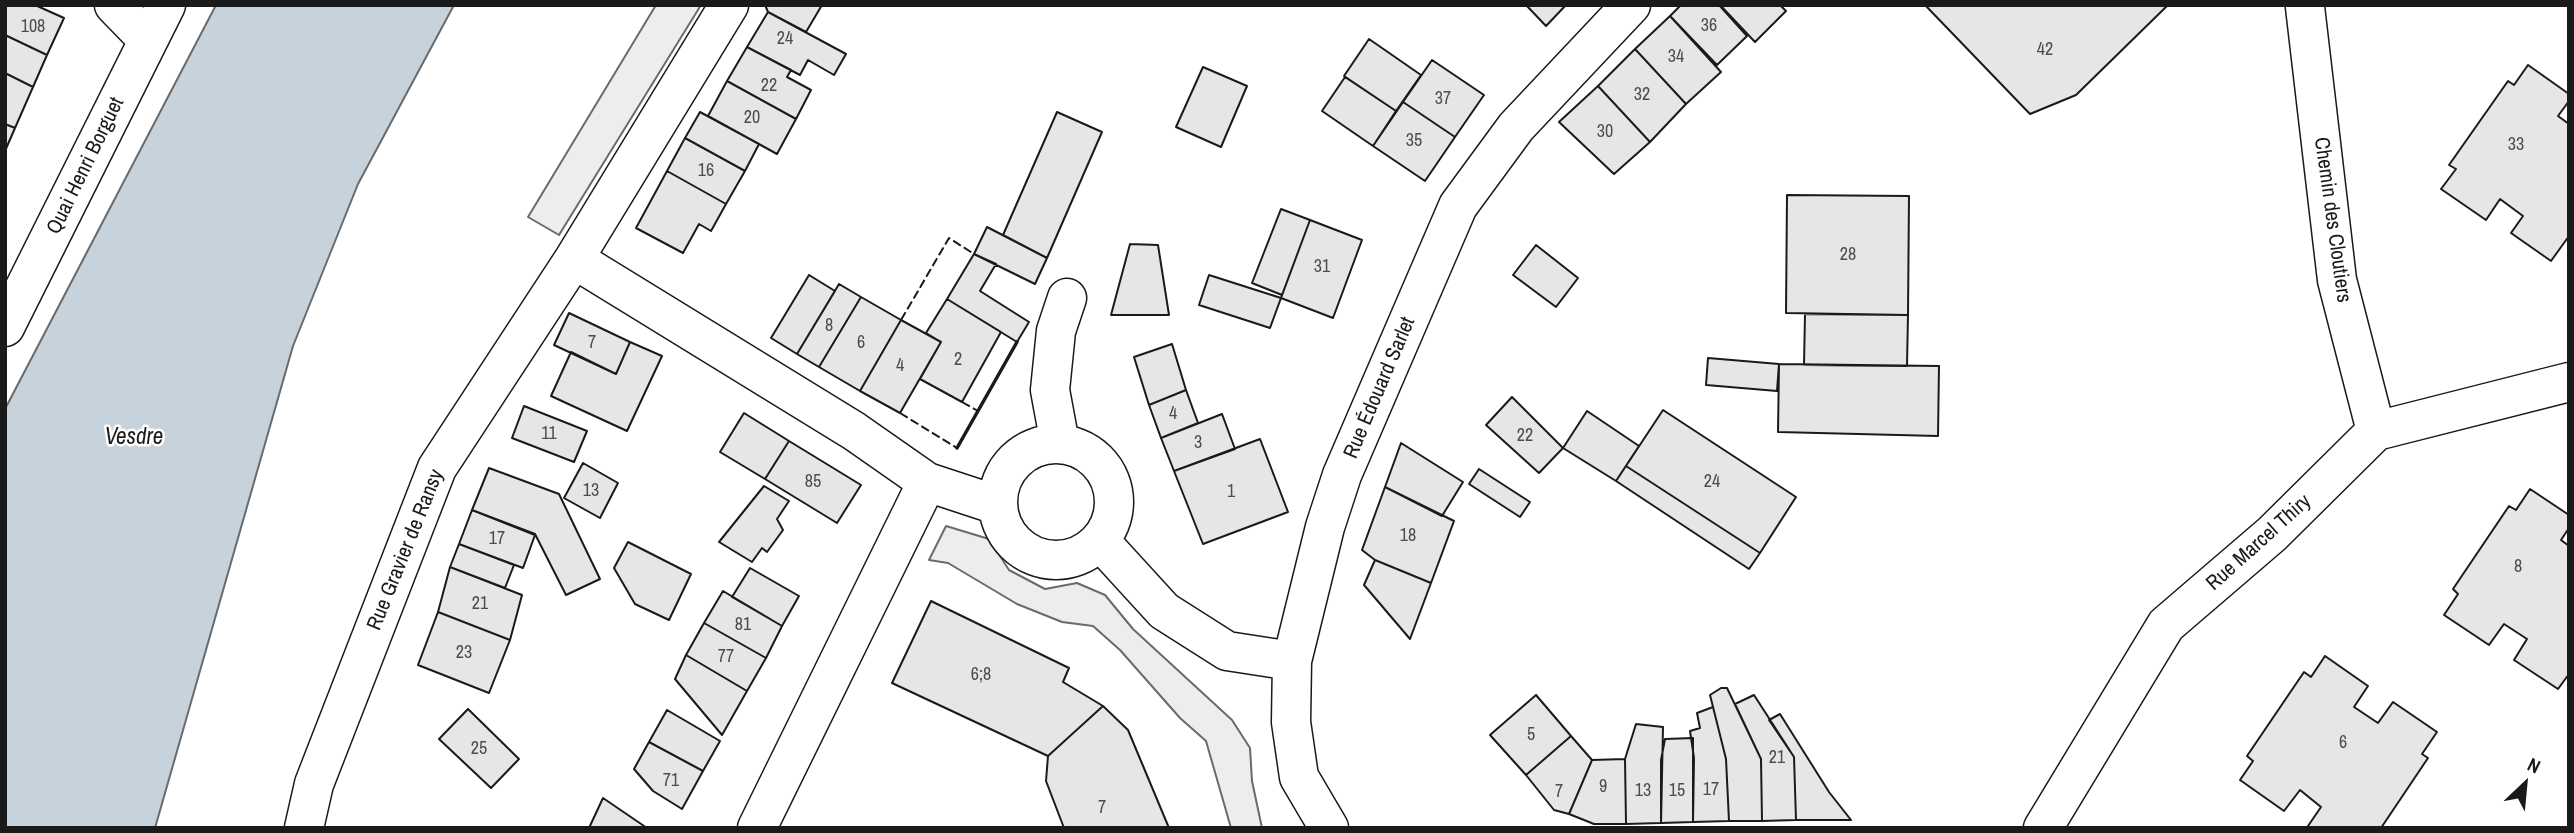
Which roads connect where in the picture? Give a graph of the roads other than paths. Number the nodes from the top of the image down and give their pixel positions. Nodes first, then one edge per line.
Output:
1 (114, 5) edge
2 (166, 5) edge
3 (729, 5) edge
4 (1631, 5) edge
5 (2305, 7) edge
6 (148, 40) junction
7 (574, 259) junction
8 (1067, 298) dead end
9 (5, 327) edge
10 (2569, 382) edge
11 (2376, 431) junction
12 (1060, 444) junction
13 (927, 482) junction
14 (998, 505) junction
15 (1100, 541) junction
16 (1292, 661) junction
17 (304, 828) edge
18 (757, 828) edge
19 (1329, 828) edge
20 (2043, 828) edge

1 - 6 street
2 - 6 street, Quai Henri Borguet
3 - 7 street, Rue Gravier de Ransy
4 - 16 street, Rue Édouard Sarlet
5 - 11 street, Chemin des Cloutiers
6 - 9 street, Quai Henri Borguet
7 - 13 street
7 - 17 street, Rue Gravier de Ransy
8 - 12 street
10 - 11 street
11 - 20 street, Rue Marcel Thiry
12 - 14 street
12 - 15 street
13 - 14 street
13 - 18 street
14 - 15 street
15 - 16 street
16 - 19 street, Rue Édouard Sarlet

